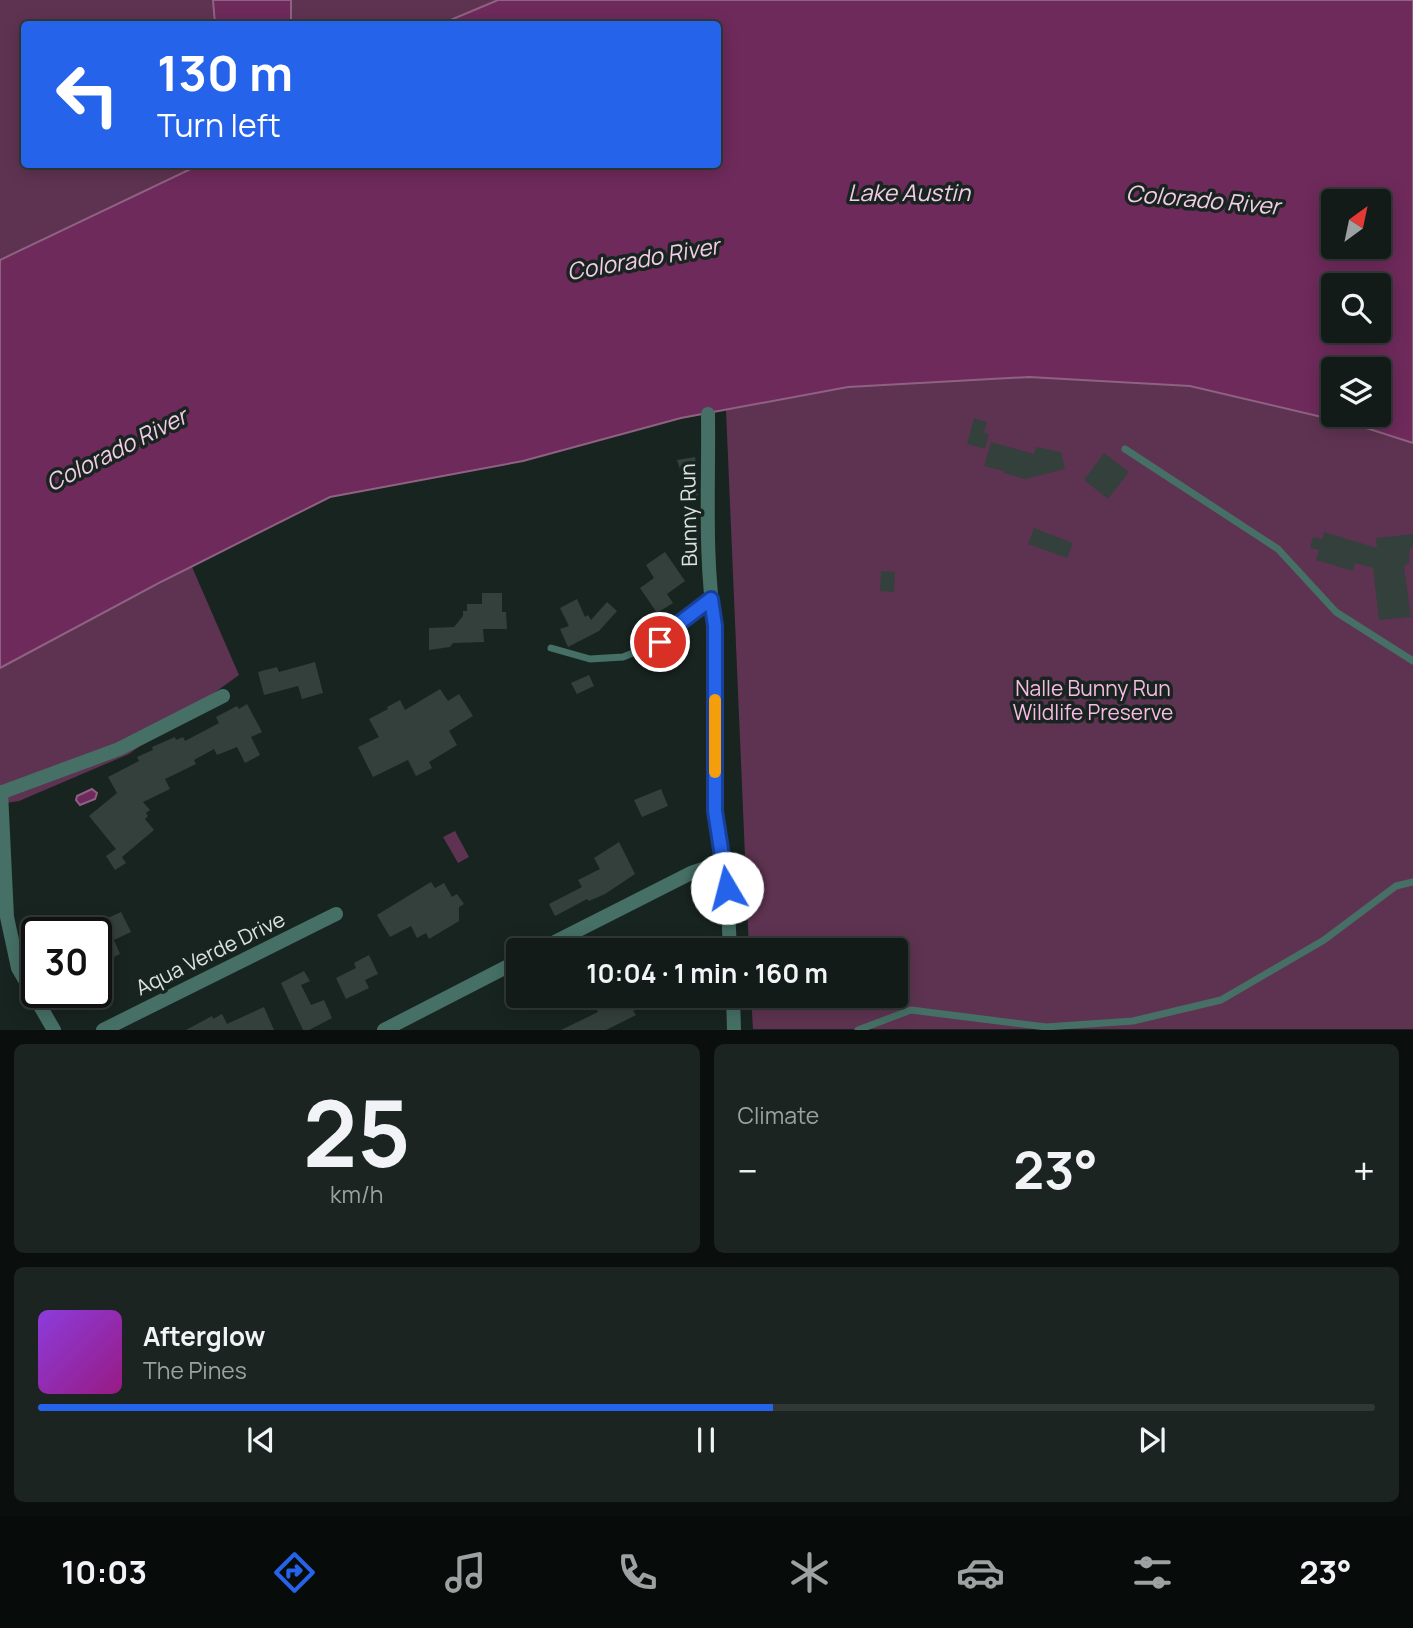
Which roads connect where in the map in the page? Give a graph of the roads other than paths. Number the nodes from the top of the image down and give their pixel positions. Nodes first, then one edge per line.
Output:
1 (708, 414) dead end
2 (1125, 449) dead end
3 (711, 599) junction
4 (551, 648) dead end
5 (1413, 661) edge
6 (223, 696) dead end
7 (1, 792) edge
8 (724, 862) junction
9 (1413, 882) edge
10 (336, 914) dead end
11 (563, 938) edge
12 (729, 938) edge
13 (506, 967) edge
14 (733, 1008) edge
15 (54, 1030) edge
16 (103, 1030) edge
17 (384, 1030) edge
18 (734, 1030) edge
19 (858, 1030) edge

1 - 3 street, Bunny Run
2 - 5 lane
3 - 4 lane
3 - 8 street, Bunny Run
6 - 7 street
7 - 15 street
8 - 11 street
8 - 12 street, Bunny Run
9 - 19 lane
10 - 16 street, Aqua Verde Drive
13 - 17 street
14 - 18 street

